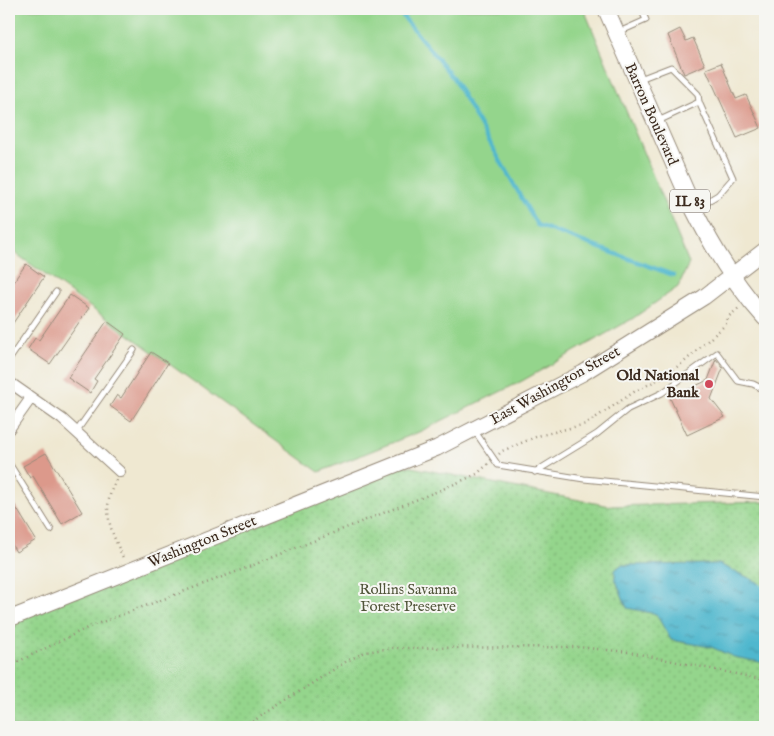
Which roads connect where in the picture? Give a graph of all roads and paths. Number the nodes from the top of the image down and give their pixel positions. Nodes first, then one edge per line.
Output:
1 (606, 9) edge
2 (641, 9) edge
3 (616, 33) junction
4 (636, 81) junction
5 (699, 102) junction
6 (655, 122) junction
7 (694, 210) junction
8 (765, 250) edge
9 (732, 276) junction
10 (56, 292) dead end
11 (728, 317) dead end
12 (765, 318) edge
13 (134, 350) dead end
14 (9, 360) edge
15 (9, 382) edge
16 (765, 390) edge
17 (32, 398) junction
18 (9, 429) edge
19 (474, 430) junction
20 (76, 432) junction
21 (494, 459) junction
22 (9, 463) edge
23 (396, 464) joint
24 (120, 472) joint
25 (535, 472) junction
26 (765, 497) edge
27 (52, 530) dead end
28 (128, 570) junction
29 (9, 619) edge
30 (9, 666) edge
31 (765, 680) edge
32 (244, 727) edge

1 - 3 main road, Barron Boulevard / IL 83
2 - 3 lane
3 - 4 main road, Barron Boulevard / IL 83
4 - 5 lane
4 - 6 main road, Barron Boulevard / IL 83
5 - 6 lane
5 - 7 lane
6 - 7 main road, Barron Boulevard / IL 83
7 - 9 main road, Barron Boulevard / IL 83
8 - 9 main road
9 - 12 main road, Barron Boulevard / IL 83
9 - 19 main road, East Washington Street
10 - 14 lane
11 - 21 path
13 - 20 lane
15 - 17 street
16 - 25 lane
17 - 18 street
17 - 20 street
19 - 21 lane
19 - 23 main road, East Washington Street
20 - 24 street
21 - 25 lane
21 - 30 path
22 - 27 lane
23 - 28 main road, Washington Street
24 - 28 path
25 - 26 lane
28 - 29 main road, Washington Street
31 - 32 path

